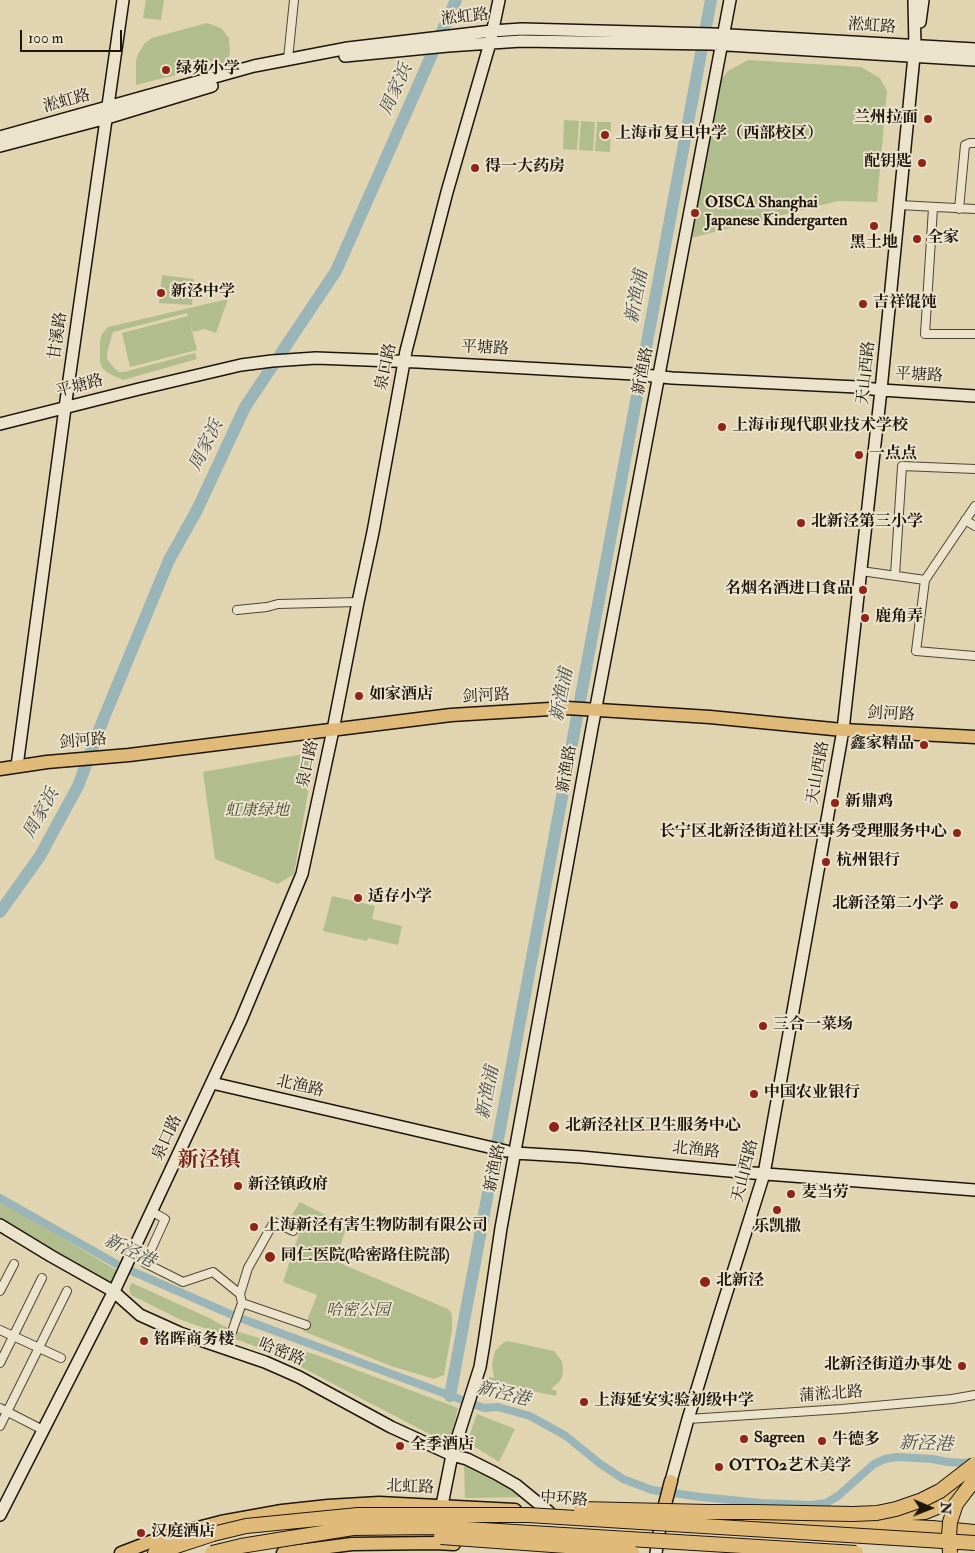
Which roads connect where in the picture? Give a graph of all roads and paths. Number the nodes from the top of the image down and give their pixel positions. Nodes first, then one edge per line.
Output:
1 (123, 0) edge
2 (294, 0) edge
3 (499, 0) edge
4 (730, 0) edge
5 (914, 0) edge
6 (923, 0) edge
7 (492, 30) junction
8 (695, 38) junction
9 (717, 39) junction
10 (490, 43) junction
11 (419, 44) junction
12 (975, 49) edge
13 (914, 51) junction
14 (288, 60) junction
15 (975, 60) edge
16 (107, 113) junction
17 (0, 137) edge
18 (975, 143) edge
19 (0, 146) edge
20 (899, 205) junction
21 (932, 208) junction
22 (959, 209) junction
23 (975, 209) edge
24 (975, 334) edge
25 (404, 362) junction
26 (655, 376) junction
27 (881, 390) junction
28 (975, 396) edge
29 (65, 408) junction
30 (0, 424) edge
31 (975, 469) edge
32 (975, 506) edge
33 (965, 520) junction
34 (975, 526) edge
35 (861, 571) junction
36 (895, 575) junction
37 (925, 580) junction
38 (358, 602) junction
39 (237, 610) dead end
40 (975, 656) edge
41 (596, 709) junction
42 (333, 730) junction
43 (843, 730) junction
44 (975, 737) edge
45 (17, 766) junction
46 (0, 769) edge
47 (212, 1082) junction
48 (511, 1152) junction
49 (764, 1174) junction
50 (975, 1190) edge
51 (151, 1211) junction
52 (0, 1225) edge
53 (294, 1231) dead end
54 (14, 1264) dead end
55 (42, 1278) dead end
56 (114, 1289) junction
57 (0, 1291) edge
58 (67, 1291) dead end
59 (240, 1294) junction
60 (242, 1303) junction
61 (306, 1325) dead end
62 (0, 1330) edge
63 (13, 1337) junction
64 (39, 1348) junction
65 (226, 1349) junction
66 (61, 1358) dead end
67 (0, 1362) edge
68 (975, 1395) edge
69 (4, 1410) edge
70 (688, 1419) junction
71 (0, 1426) edge
72 (43, 1430) junction
73 (452, 1454) junction
74 (975, 1464) edge
75 (975, 1478) edge
76 (671, 1481) joint
77 (442, 1506) junction
78 (549, 1512) junction
79 (853, 1514) junction
80 (0, 1515) edge
81 (528, 1515) junction
82 (661, 1520) junction
83 (703, 1522) joint
84 (975, 1532) edge
85 (975, 1543) edge
86 (241, 1546) junction
87 (434, 1548) edge
88 (121, 1553) edge
89 (154, 1553) edge
90 (212, 1553) edge
91 (283, 1553) edge
92 (614, 1553) edge
93 (635, 1553) edge
94 (656, 1553) edge
95 (856, 1553) edge
96 (950, 1553) edge

1 - 16 street, 甘溪路
2 - 14 street
3 - 7 street, 泉口路
4 - 9 street, 新渔路
5 - 13 street, 天山西路
6 - 13 street, 天山西路
7 - 8 street, 淞虹路
7 - 10 street, 泉口路
7 - 11 street, 淞虹路
8 - 9 street, 淞虹路
8 - 10 street, 淞虹路
9 - 13 street, 淞虹路
9 - 26 street, 新渔路
10 - 11 street, 淞虹路
10 - 25 street, 泉口路
11 - 14 street, 淞虹路
11 - 16 street, 淞虹路
12 - 13 street, 淞虹路
13 - 15 street, 淞虹路
13 - 20 street, 天山西路
14 - 16 street, 淞虹路
16 - 17 street, 淞虹路
16 - 19 street, 淞虹路
16 - 29 street, 甘溪路
18 - 22 street
20 - 21 street
20 - 27 street, 天山西路
21 - 22 street
21 - 24 street
22 - 23 street
25 - 26 street, 平塘路
25 - 29 street, 平塘路
25 - 38 street, 泉口路
26 - 27 street, 平塘路
26 - 41 street, 新渔路
27 - 28 street, 平塘路
27 - 35 street, 天山西路
29 - 30 street, 平塘路
29 - 45 street, 甘溪路
31 - 36 street
32 - 33 street
33 - 34 street
33 - 37 street
35 - 36 street
35 - 43 street, 天山西路
36 - 37 street
37 - 40 street
38 - 39 street
38 - 42 street, 泉口路
41 - 42 main road, 剑河路
41 - 43 main road, 剑河路
41 - 48 street, 新渔路
42 - 45 main road, 剑河路
42 - 47 street, 泉口路
43 - 44 main road, 剑河路
43 - 49 street, 天山西路
45 - 46 main road, 剑河路
47 - 48 street, 北渔路
47 - 51 street, 泉口路
48 - 49 street, 北渔路
48 - 73 street, 新渔路
49 - 50 street, 北渔路
49 - 70 street, 天山西路
51 - 56 street, 泉口路
51 - 59 street
52 - 56 street, 哈密路
53 - 59 street
54 - 57 street
55 - 63 street
56 - 65 street, 哈密路
56 - 72 street, 泉口路
58 - 64 street
59 - 60 street
60 - 61 street
60 - 65 street
62 - 63 street
63 - 64 street
63 - 67 street
64 - 66 street
64 - 69 street
65 - 73 street, 哈密路
68 - 70 street, 蒲淞北路
69 - 71 street
69 - 72 street
70 - 76 street, 天山西路
72 - 80 street, 泉口路
73 - 77 street, 新渔路
73 - 78 street, 哈密路
74 - 79 highway, bridge
75 - 79 highway, bridge
75 - 96 highway, bridge
76 - 82 main road, 天山西路
77 - 78 main road, 北虹路
77 - 87 street, 新渔路
77 - 88 main road, 北虹路
78 - 82 main road, 北虹路
79 - 81 highway, bridge
81 - 85 highway, 中环路, bridge
81 - 89 highway, 中环路, bridge
82 - 83 main road, 北虹路
82 - 94 street
83 - 84 highway
86 - 90 highway, bridge
86 - 93 highway, bridge
86 - 95 highway, bridge
87 - 91 main road
87 - 92 main road

